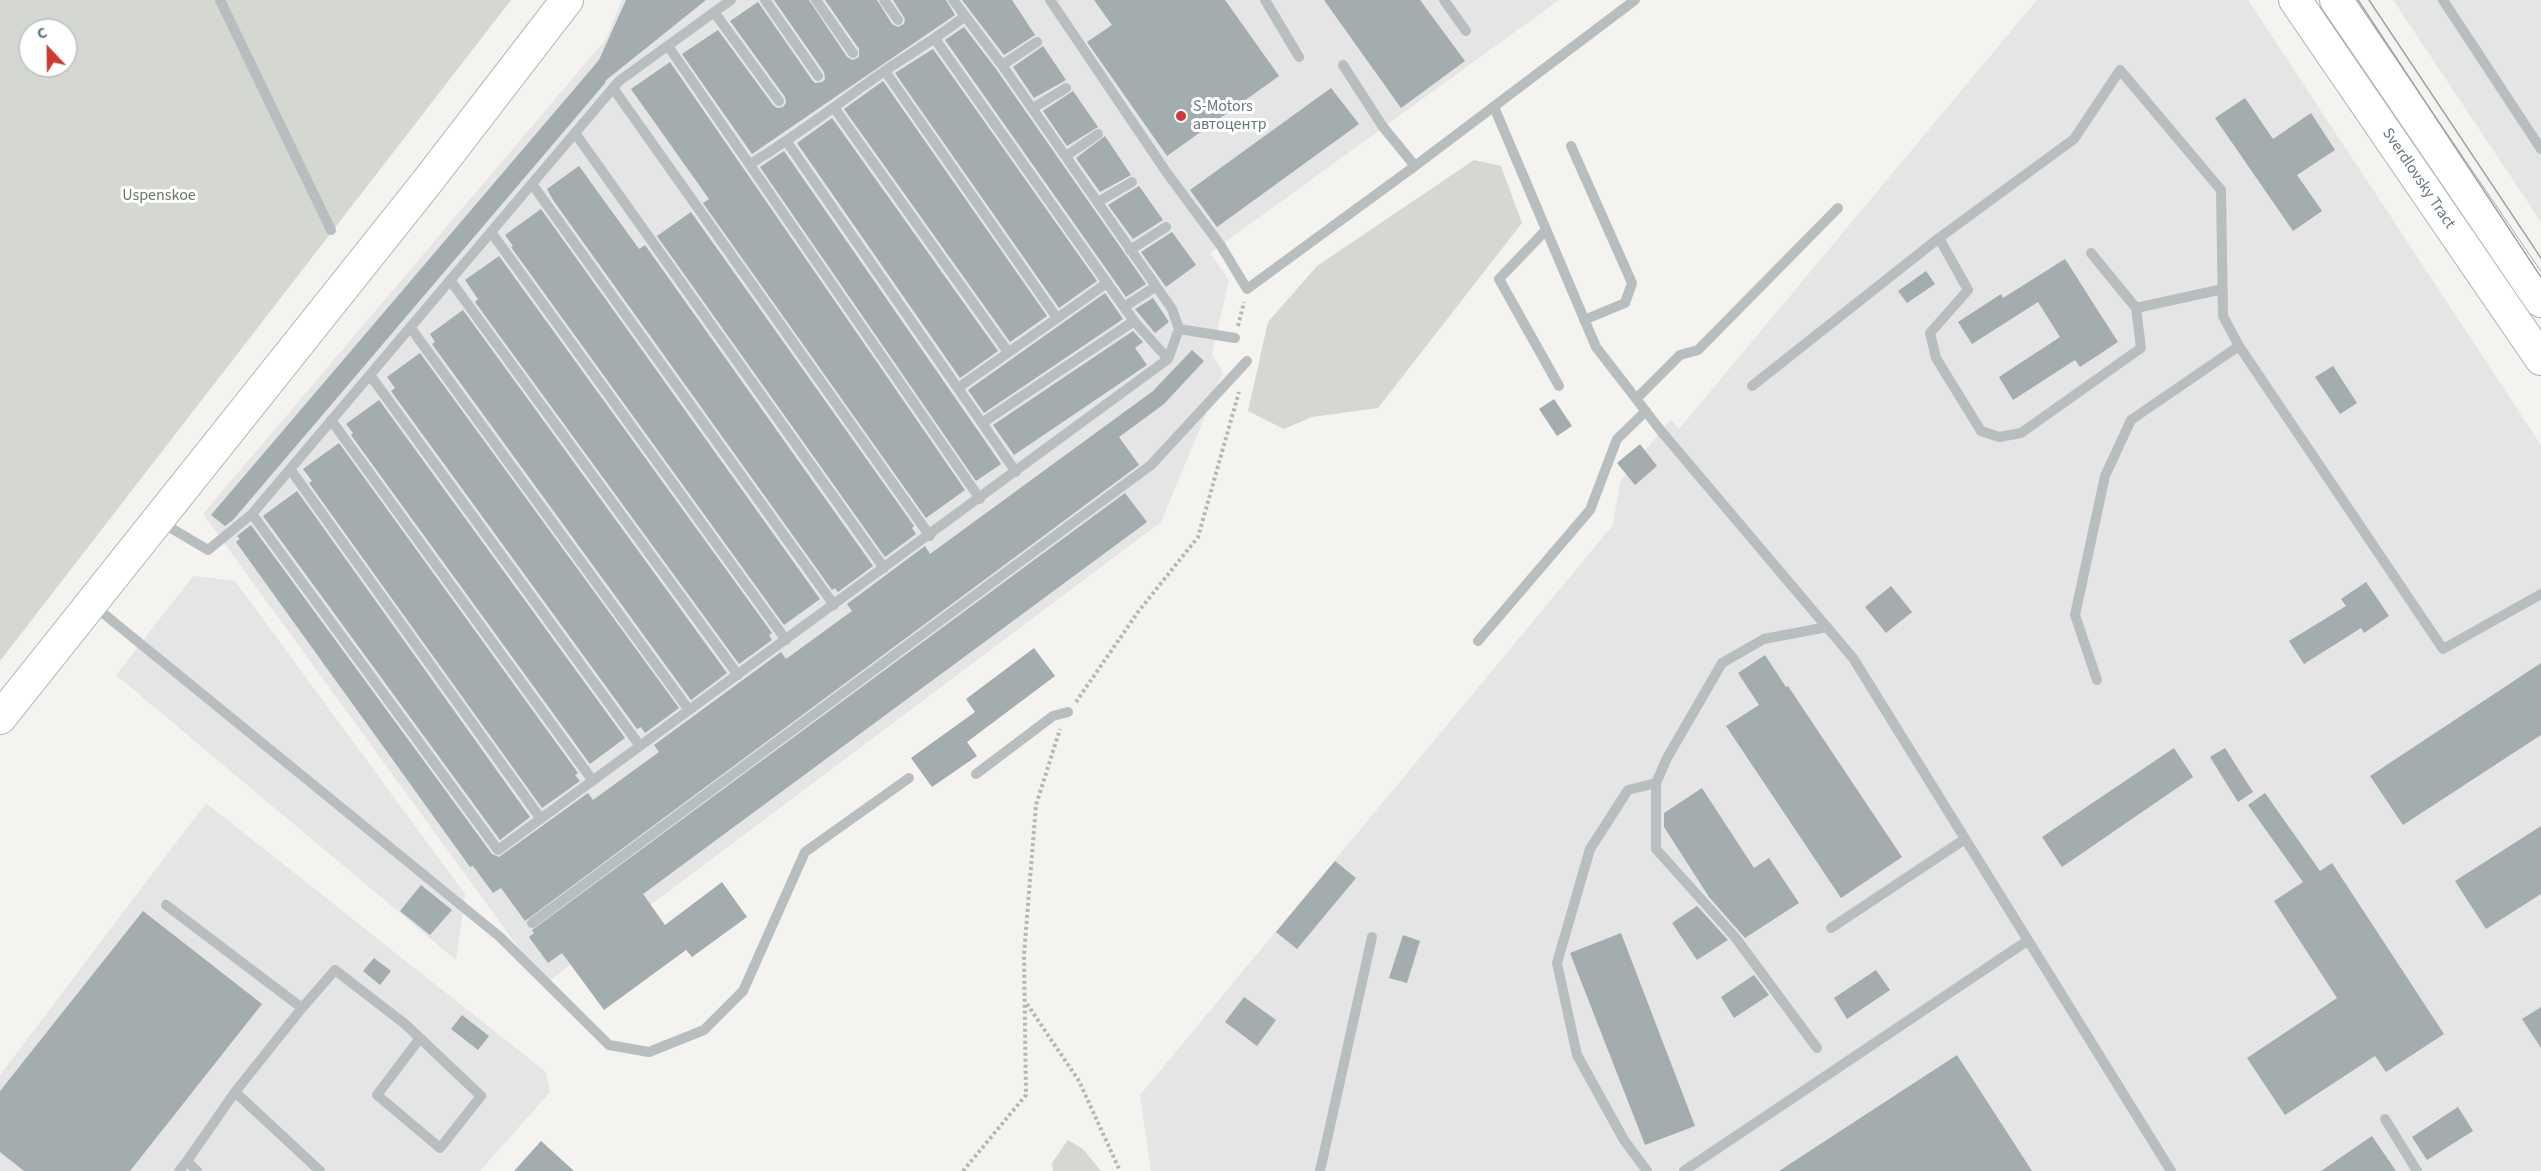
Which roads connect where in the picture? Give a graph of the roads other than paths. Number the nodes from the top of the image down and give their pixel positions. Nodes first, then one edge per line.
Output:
1 (220, 0) edge
2 (567, 0) edge
3 (731, 0) edge
4 (765, 0) edge
5 (816, 0) edge
6 (884, 0) edge
7 (953, 0) edge
8 (1050, 0) edge
9 (1265, 0) edge
10 (1444, 0) edge
11 (1635, 0) edge
12 (2295, 0) edge
13 (2336, 0) edge
14 (2443, 0) edge
15 (714, 12) junction
16 (965, 16) junction
17 (898, 20) dead end
18 (1466, 31) dead end
19 (935, 39) junction
20 (1037, 42) dead end
21 (668, 46) junction
22 (854, 53) dead end
23 (1299, 57) dead end
24 (1002, 65) junction
25 (1343, 65) dead end
26 (885, 71) junction
27 (818, 76) dead end
28 (612, 88) junction
29 (1066, 88) dead end
30 (779, 101) dead end
31 (1494, 107) junction
32 (1033, 108) junction
33 (834, 109) junction
34 (574, 133) junction
35 (1098, 134) dead end
36 (787, 142) junction
37 (1571, 146) dead end
38 (2541, 149) edge
39 (1066, 156) junction
40 (750, 164) junction
41 (1415, 166) junction
42 (1132, 182) dead end
43 (532, 184) junction
44 (1098, 202) junction
45 (1838, 208) dead end
46 (1166, 226) dead end
47 (331, 230) dead end
48 (1546, 230) junction
49 (491, 232) junction
50 (1939, 238) junction
51 (1130, 250) junction
52 (2091, 253) dead end
53 (450, 280) junction
54 (1107, 283) junction
55 (1155, 287) junction
56 (2223, 289) junction
57 (2541, 301) edge
58 (1124, 308) junction
59 (2136, 308) junction
60 (1057, 318) junction
61 (1584, 320) junction
62 (1134, 321) junction
63 (410, 327) junction
64 (1179, 329) junction
65 (1235, 338) road end
66 (2239, 346) junction
67 (1008, 352) junction
68 (1168, 359) junction
69 (2541, 359) edge
70 (1247, 361) road end
71 (370, 375) junction
72 (1559, 386) dead end
73 (1752, 386) dead end
74 (958, 388) junction
75 (1636, 399) junction
76 (1646, 411) junction
77 (331, 420) junction
78 (982, 423) junction
79 (290, 469) junction
80 (1016, 472) junction
81 (980, 499) junction
82 (252, 514) junction
83 (156, 520) junction
84 (930, 536) junction
85 (884, 568) junction
86 (2541, 594) edge
87 (90, 602) junction
88 (834, 605) junction
89 (1827, 627) junction
90 (786, 640) junction
91 (1478, 640) dead end
92 (738, 675) junction
93 (2097, 680) dead end
94 (689, 710) junction
95 (1068, 712) road end
96 (0, 718) edge
97 (640, 747) junction
98 (976, 774) dead end
99 (909, 778) dead end
100 (593, 781) junction
101 (1656, 783) junction
102 (541, 819) junction
103 (1965, 839) junction
104 (166, 905) dead end
105 (532, 923) dead end
106 (1831, 928) dead end
107 (1372, 937) dead end
108 (2027, 941) junction
109 (302, 1008) junction
110 (420, 1038) junction
111 (1817, 1048) dead end
112 (235, 1092) junction
113 (2385, 1119) dead end
114 (187, 1161) junction
115 (180, 1171) edge
116 (198, 1171) edge
117 (320, 1171) edge
118 (1320, 1171) edge
119 (1647, 1171) edge
120 (1684, 1171) edge
121 (2171, 1171) edge
122 (2417, 1171) edge

1 - 47 lane
2 - 83 main road
3 - 15 lane
4 - 27 lane
5 - 22 lane
6 - 17 lane
7 - 16 lane
8 - 41 lane
9 - 23 lane
10 - 18 lane
11 - 31 lane
12 - 69 main road, Sverdlovsky Tract
13 - 57 main road, Sverdlovsky Tract
14 - 38 lane
15 - 21 lane
15 - 30 lane
16 - 19 lane
16 - 24 lane
19 - 26 lane
19 - 54 lane
20 - 24 lane
21 - 28 lane
21 - 40 lane
24 - 32 lane
25 - 41 lane
26 - 33 lane
26 - 60 lane
28 - 34 lane
28 - 84 lane
29 - 32 lane
31 - 41 lane
31 - 48 lane
32 - 39 lane
33 - 36 lane
33 - 67 lane
34 - 43 lane
34 - 85 lane
35 - 39 lane
36 - 40 lane
36 - 74 lane
37 - 61 lane
39 - 44 lane
40 - 81 lane
42 - 44 lane
43 - 49 lane
43 - 88 lane
44 - 51 lane
45 - 75 lane
46 - 51 lane
48 - 61 lane
48 - 72 lane
49 - 53 lane
49 - 90 lane
50 - 56 lane
50 - 59 lane
50 - 73 lane
51 - 55 lane
52 - 59 lane
53 - 63 lane
53 - 92 lane
54 - 58 lane
54 - 60 lane
55 - 58 lane
55 - 64 lane
56 - 59 lane
56 - 66 lane
58 - 62 lane
60 - 67 lane
61 - 75 lane
62 - 68 lane
62 - 78 lane
63 - 71 lane
63 - 94 lane
64 - 65 lane
64 - 68 lane
66 - 86 lane
66 - 93 lane
67 - 74 lane
68 - 80 lane
70 - 105 lane
71 - 77 lane
71 - 97 lane
74 - 78 lane
75 - 76 lane
76 - 89 lane
76 - 91 lane
77 - 79 lane
77 - 100 lane
78 - 80 lane
79 - 82 lane
79 - 102 lane
80 - 81 lane
81 - 84 lane
82 - 83 lane
82 - 102 lane
83 - 87 main road
84 - 85 lane
85 - 88 lane
87 - 96 main road
87 - 99 lane
88 - 90 lane
89 - 101 lane
89 - 103 lane
90 - 92 lane
92 - 94 lane
94 - 97 lane
95 - 98 lane
97 - 100 lane
100 - 102 lane
101 - 111 lane
101 - 119 lane
103 - 106 lane
103 - 108 lane
104 - 109 lane
107 - 118 lane
108 - 120 lane
108 - 121 lane
109 - 110 lane
109 - 112 lane
110 - 110 lane
112 - 114 lane
112 - 117 lane
113 - 122 lane
114 - 115 lane
114 - 116 lane

